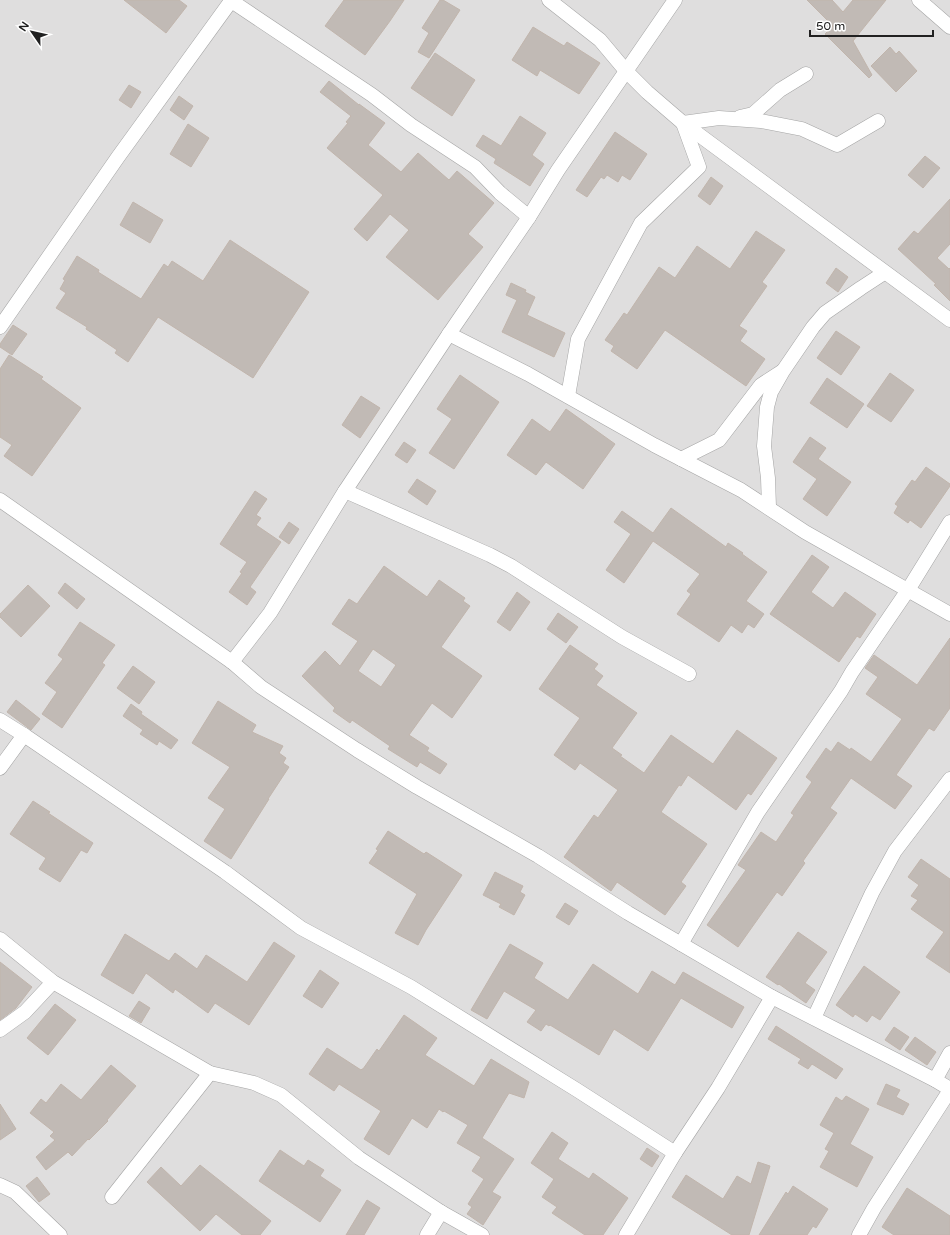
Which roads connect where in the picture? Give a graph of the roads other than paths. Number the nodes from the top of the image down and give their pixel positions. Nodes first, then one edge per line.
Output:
1 (230, 0) edge
2 (549, 0) edge
3 (675, 0) edge
4 (919, 0) edge
5 (950, 27) edge
6 (626, 71) junction
7 (806, 74) dead end
8 (733, 119) junction
9 (878, 121) dead end
10 (683, 124) junction
11 (529, 217) junction
12 (884, 273) junction
13 (950, 320) edge
14 (0, 327) edge
15 (449, 334) junction
16 (783, 371) junction
17 (568, 396) junction
18 (681, 459) junction
19 (345, 491) junction
20 (0, 500) edge
21 (769, 507) junction
22 (950, 522) edge
23 (908, 590) junction
24 (950, 614) edge
25 (232, 662) junction
26 (689, 674) dead end
27 (0, 720) edge
28 (24, 735) junction
29 (0, 768) edge
30 (950, 779) edge
31 (0, 939) edge
32 (681, 944) junction
33 (53, 982) junction
34 (772, 997) junction
35 (814, 1018) junction
36 (0, 1030) edge
37 (950, 1053) edge
38 (210, 1072) junction
39 (935, 1080) junction
40 (950, 1089) edge
41 (675, 1153) junction
42 (0, 1185) edge
43 (112, 1197) dead end
44 (441, 1212) junction
45 (60, 1235) edge
46 (427, 1235) edge
47 (482, 1235) edge
48 (626, 1235) edge
49 (859, 1235) edge

1 - 11 street
1 - 14 street
2 - 6 street
3 - 6 street
4 - 5 street
6 - 10 street
6 - 11 street
7 - 8 street
8 - 9 street
8 - 10 street
10 - 12 street
10 - 17 street
11 - 15 street
12 - 13 street
12 - 16 street
15 - 17 street
15 - 19 street
16 - 18 street
16 - 21 street
17 - 18 street
18 - 21 street
19 - 25 street
19 - 26 street
20 - 25 street
21 - 23 street
22 - 23 street
23 - 24 street
23 - 32 street
25 - 32 street
27 - 28 street
28 - 29 street
28 - 41 street
30 - 35 street
31 - 33 street
32 - 34 street
33 - 36 street
33 - 38 street
34 - 35 street
34 - 41 street
35 - 39 street
37 - 39 street
38 - 43 street
38 - 44 street
39 - 40 street
40 - 49 street
41 - 48 street
42 - 45 street
44 - 46 street
44 - 47 street

